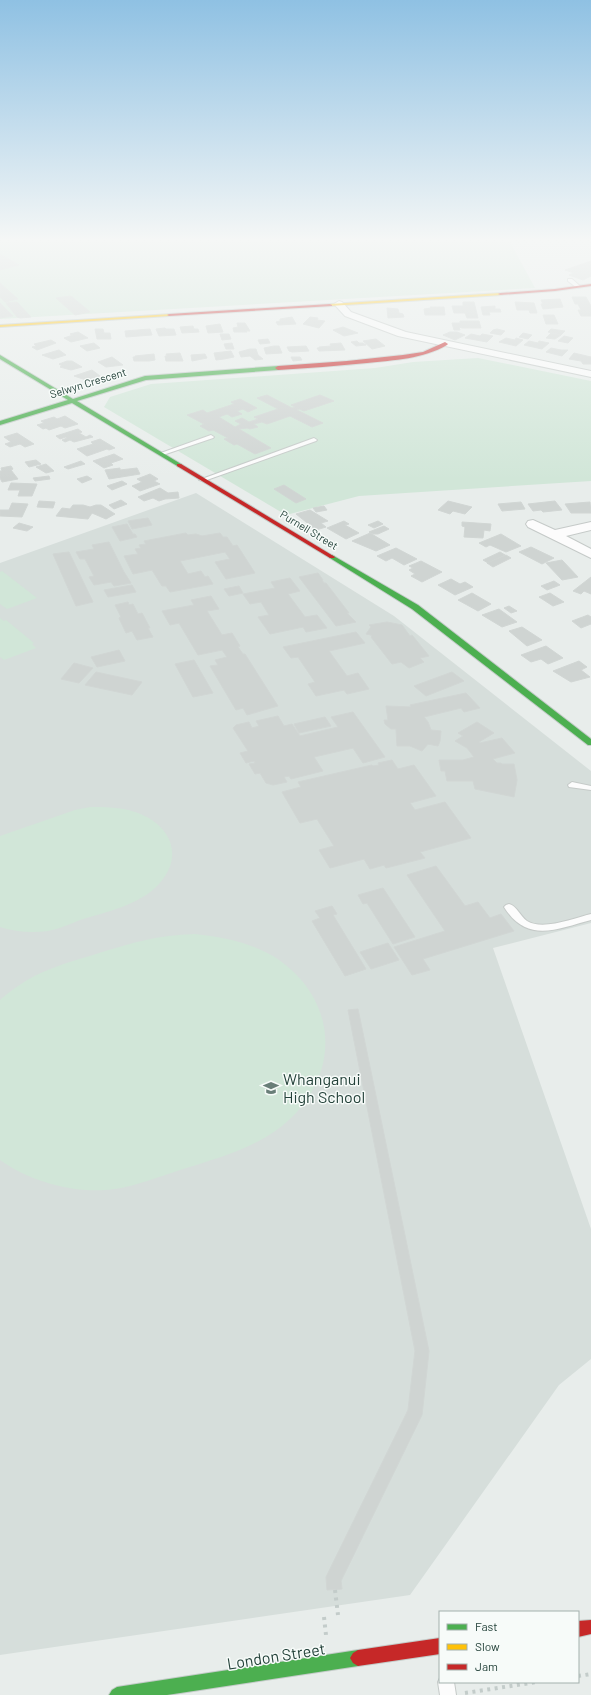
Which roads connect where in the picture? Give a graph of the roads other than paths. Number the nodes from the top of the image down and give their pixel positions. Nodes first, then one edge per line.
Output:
1 (65, 321) edge
2 (367, 321) edge
3 (2, 325) edge
4 (445, 344) junction
5 (0, 357) edge
6 (591, 374) edge
7 (70, 400) junction
8 (0, 422) edge
9 (211, 437) dead end
10 (314, 440) dead end
11 (161, 454) junction
12 (202, 480) junction
13 (533, 524) dead end
14 (591, 526) edge
15 (554, 534) junction
16 (591, 554) edge
17 (591, 743) edge
18 (572, 784) dead end
19 (590, 790) edge
20 (510, 907) dead end
21 (591, 917) edge
22 (591, 1627) edge
23 (579, 1629) edge
24 (439, 1646) edge
25 (447, 1683) edge
26 (455, 1694) edge
27 (117, 1695) edge

1 - 3 main road
2 - 4 street
4 - 6 street
4 - 7 main road, Selwyn Crescent
5 - 7 main road, Purnell Street
7 - 8 main road, Selwyn Crescent
7 - 11 main road, Purnell Street
9 - 11 lane
10 - 12 lane
11 - 12 main road, Purnell Street
12 - 17 main road, Purnell Street
13 - 15 street
14 - 15 street
15 - 16 street
18 - 19 lane
20 - 21 lane
22 - 23 main road
24 - 27 main road, London Street
25 - 26 lane

